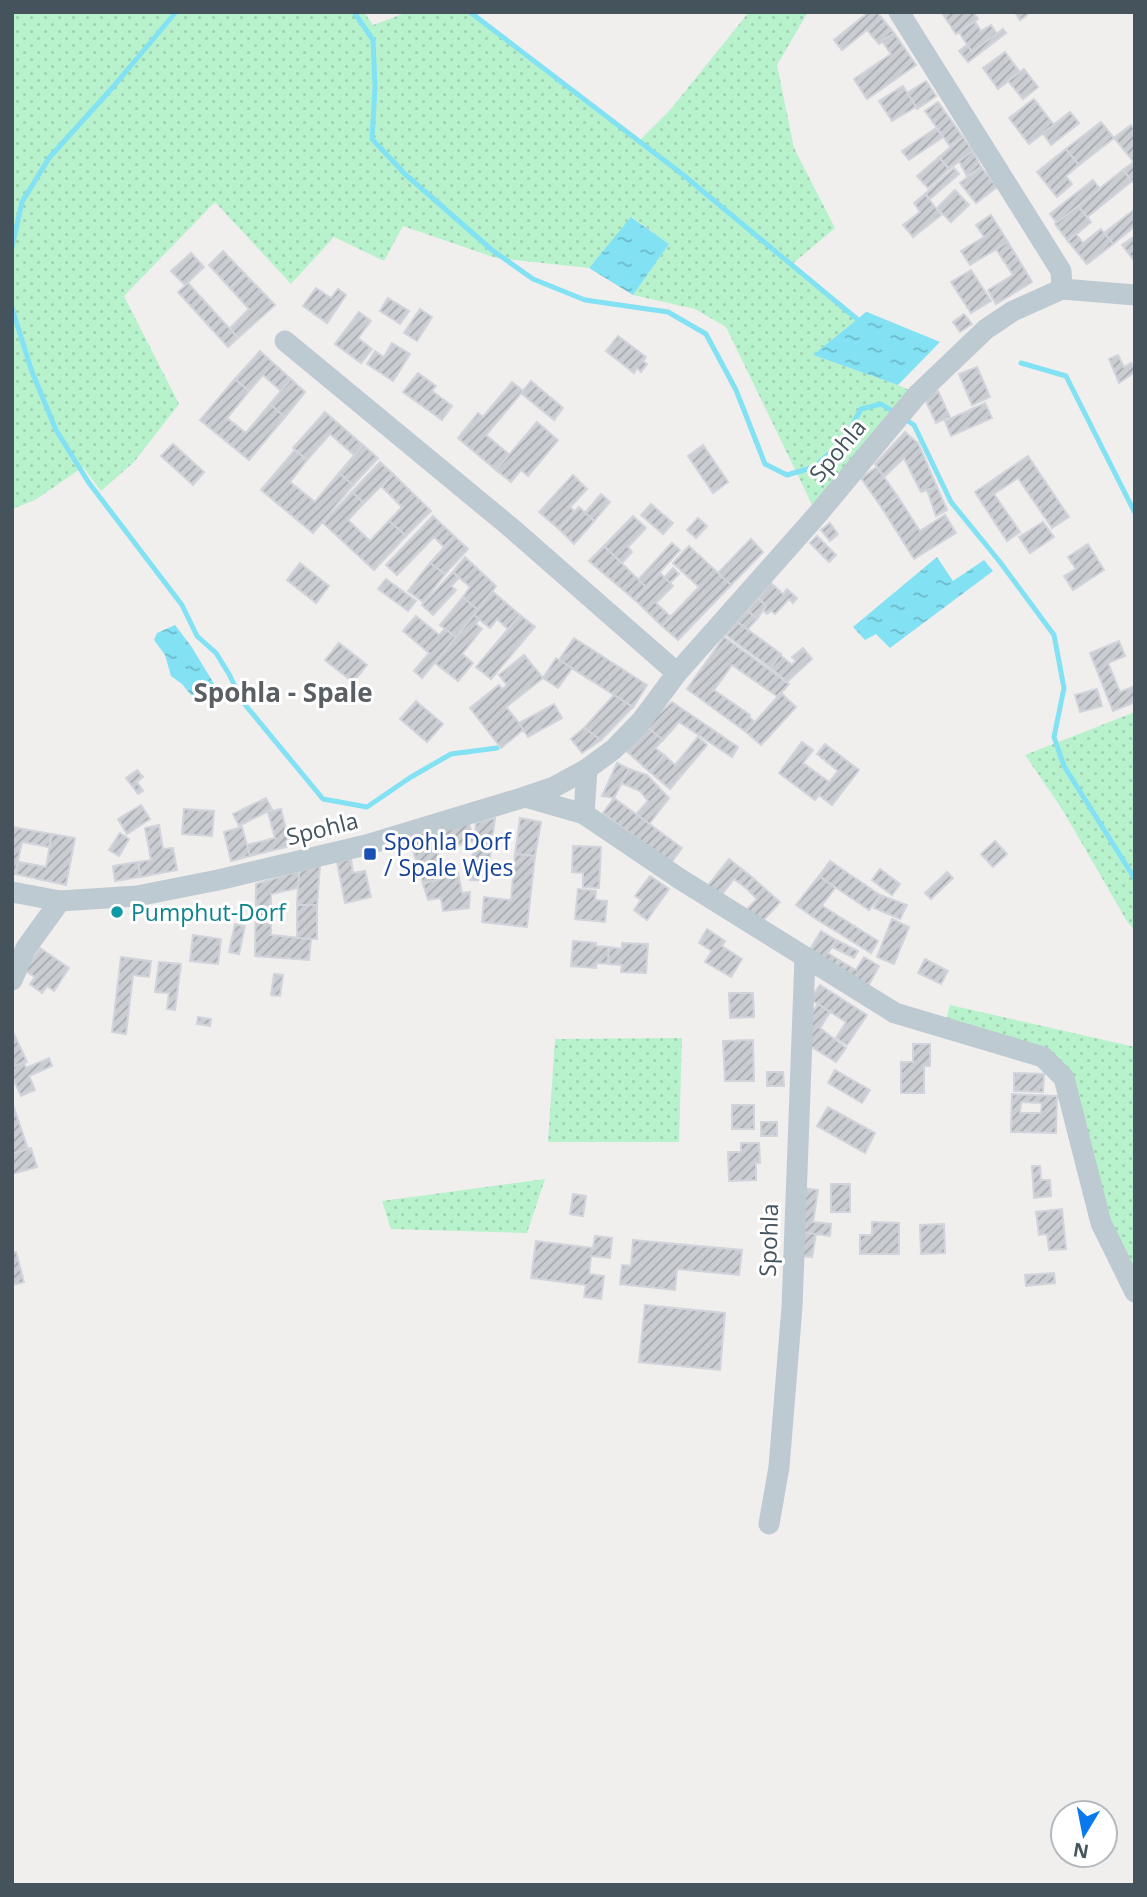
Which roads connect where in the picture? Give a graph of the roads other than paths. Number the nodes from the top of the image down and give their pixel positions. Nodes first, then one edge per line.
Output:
1 (899, 12) edge
2 (1062, 289) junction
3 (1135, 295) edge
4 (285, 341) dead end
5 (677, 673) junction
6 (587, 769) junction
7 (525, 797) junction
8 (584, 814) junction
9 (12, 892) edge
10 (60, 901) junction
11 (805, 957) junction
12 (12, 981) edge
13 (1135, 1292) edge
14 (769, 1524) dead end

1 - 2 street
2 - 3 street, Spohla
2 - 5 street, Spohla
4 - 5 street
5 - 6 street, Spohla
6 - 7 street, Spohla
6 - 8 street
7 - 8 street
7 - 10 street, Spohla
8 - 11 street
9 - 10 street, Spohla
10 - 12 street
11 - 13 street
11 - 14 street, Spohla

